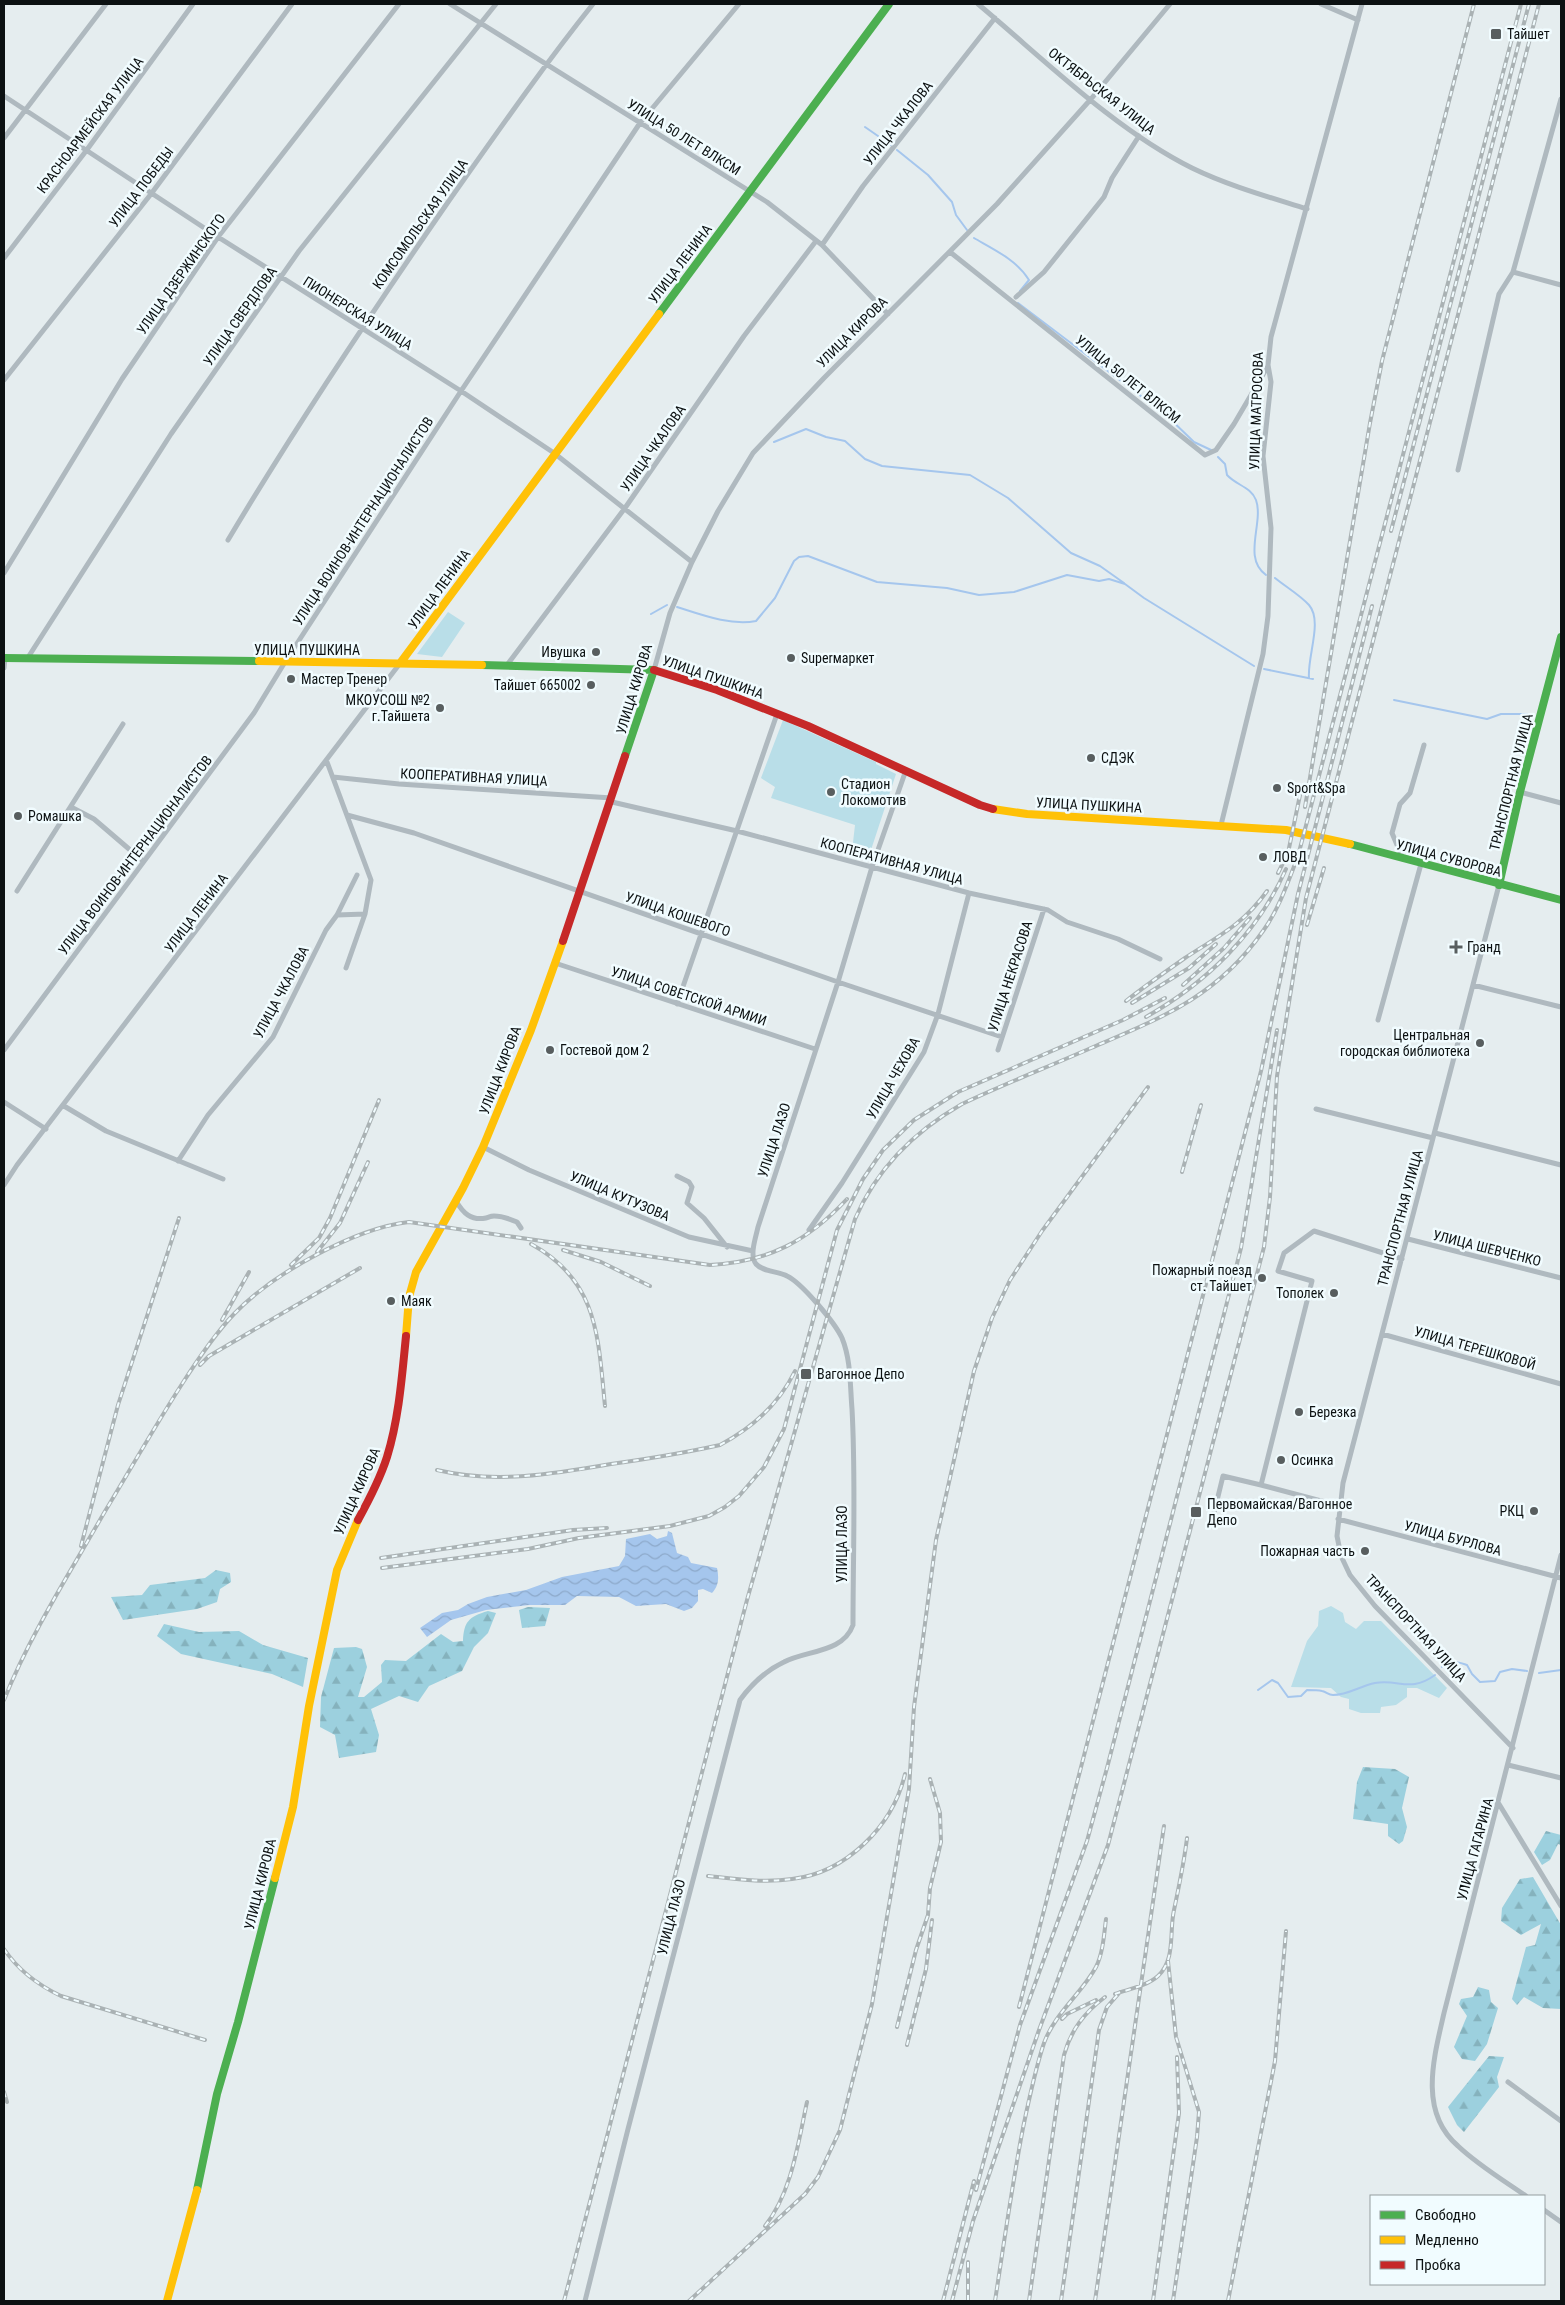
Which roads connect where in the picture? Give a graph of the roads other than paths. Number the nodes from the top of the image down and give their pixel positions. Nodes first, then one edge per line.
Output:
1 (106, 4) edge
2 (193, 4) edge
3 (292, 4) edge
4 (399, 4) edge
5 (450, 4) edge
6 (496, 4) edge
7 (593, 4) edge
8 (739, 4) edge
9 (889, 4) edge
10 (978, 4) edge
11 (1170, 4) edge
12 (1321, 4) edge
13 (1362, 4) edge
14 (995, 18) junction
15 (1358, 20) junction
16 (482, 22) junction
17 (545, 64) junction
18 (4, 96) edge
19 (1091, 99) junction
20 (1561, 100) edge
21 (25, 110) junction
22 (640, 123) junction
23 (1139, 136) junction
24 (4, 138) edge
25 (86, 151) junction
26 (750, 190) junction
27 (151, 194) junction
28 (1307, 209) junction
29 (218, 237) junction
30 (816, 241) junction
31 (822, 245) junction
32 (950, 252) junction
33 (4, 258) edge
34 (1513, 272) junction
35 (280, 278) junction
36 (1561, 285) edge
37 (1016, 297) dead end
38 (888, 314) junction
39 (361, 328) junction
40 (1268, 365) junction
41 (4, 380) edge
42 (461, 391) junction
43 (554, 454) junction
44 (1458, 470) dead end
45 (625, 508) junction
46 (228, 540) dead end
47 (692, 562) junction
48 (4, 573) edge
49 (1561, 636) edge
50 (4, 658) edge
51 (27, 659) junction
52 (285, 662) junction
53 (401, 662) junction
54 (506, 666) junction
55 (4, 668) edge
56 (654, 670) junction
57 (778, 714) junction
58 (123, 724) dead end
59 (1424, 744) dead end
60 (327, 762) junction
61 (906, 770) junction
62 (333, 777) junction
63 (1520, 792) junction
64 (612, 800) junction
65 (1561, 803) edge
66 (72, 807) junction
67 (347, 815) junction
68 (1221, 825) junction
69 (736, 831) junction
70 (1330, 839) joint
71 (1403, 859) junction
72 (143, 861) junction
73 (1421, 864) junction
74 (872, 867) junction
75 (357, 875) dead end
76 (1499, 885) junction
77 (17, 891) dead end
78 (581, 892) junction
79 (970, 893) junction
80 (1561, 900) edge
81 (1044, 909) junction
82 (364, 914) junction
83 (337, 915) junction
84 (702, 934) junction
85 (1160, 958) dead end
86 (555, 964) junction
87 (346, 968) dead end
88 (838, 982) junction
89 (1473, 985) junction
90 (677, 1004) junction
91 (1561, 1007) edge
92 (938, 1014) junction
93 (1378, 1020) dead end
94 (1002, 1037) junction
95 (815, 1049) junction
96 (4, 1050) edge
97 (998, 1050) dead end
98 (4, 1102) edge
99 (64, 1106) junction
100 (1316, 1109) dead end
101 (46, 1129) junction
102 (1434, 1136) junction
103 (483, 1147) junction
104 (178, 1161) junction
105 (1561, 1165) edge
106 (677, 1176) dead end
107 (223, 1180) dead end
108 (4, 1185) edge
109 (456, 1201) junction
110 (521, 1228) dead end
111 (809, 1230) dead end
112 (1408, 1239) junction
113 (727, 1247) junction
114 (753, 1252) junction
115 (1402, 1259) junction
116 (1561, 1278) edge
117 (1382, 1334) junction
118 (1561, 1384) edge
119 (1261, 1485) junction
120 (1340, 1506) junction
121 (1338, 1520) junction
122 (1212, 1521) dead end
123 (1561, 1555) edge
124 (1559, 1577) edge
125 (1513, 1748) junction
126 (1508, 1765) junction
127 (1561, 1778) edge
128 (1499, 1804) junction
129 (1561, 1906) edge
130 (1508, 2082) dead end
131 (1561, 2121) edge
132 (1525, 2195) edge
133 (1545, 2211) edge
134 (1561, 2222) edge
135 (167, 2301) edge
136 (585, 2301) edge

1 - 21 street
2 - 25 street, КРАСНОАРМЕЙСКАЯ УЛИЦА
3 - 27 street, УЛИЦА ПОБЕДЫ
4 - 29 street, УЛИЦА ДЗЕРЖИНСКОГО
5 - 16 street, УЛИЦА 50 ЛЕТ ВЛКСМ
6 - 16 street, УЛИЦА СВЕРДЛОВА
7 - 17 street, КОМСОМОЛЬСКАЯ УЛИЦА
8 - 22 street, УЛИЦА ВОИНОВ-ИНТЕРНАЦИОНАЛИСТОВ
9 - 26 main road, УЛИЦА ЛЕНИНА
10 - 14 street, ОКТЯБРЬСКАЯ УЛИЦА
11 - 19 street, УЛИЦА КИРОВА
12 - 15 street
13 - 15 street, УЛИЦА МАТРОСОВА
14 - 19 street, ОКТЯБРЬСКАЯ УЛИЦА
14 - 31 street, УЛИЦА ЧКАЛОВА
15 - 28 street, УЛИЦА МАТРОСОВА
16 - 17 street, УЛИЦА 50 ЛЕТ ВЛКСМ
16 - 35 street, УЛИЦА СВЕРДЛОВА
17 - 22 street, УЛИЦА 50 ЛЕТ ВЛКСМ
17 - 39 street, КОМСОМОЛЬСКАЯ УЛИЦА
18 - 21 street, ПИОНЕРСКАЯ УЛИЦА
19 - 23 street, ОКТЯБРЬСКАЯ УЛИЦА
19 - 32 street, УЛИЦА КИРОВА
20 - 34 street
21 - 24 street
21 - 25 street, ПИОНЕРСКАЯ УЛИЦА
22 - 26 street, УЛИЦА 50 ЛЕТ ВЛКСМ
22 - 42 street, УЛИЦА ВОИНОВ-ИНТЕРНАЦИОНАЛИСТОВ
23 - 28 street, ОКТЯБРЬСКАЯ УЛИЦА
23 - 37 street
25 - 27 street, ПИОНЕРСКАЯ УЛИЦА
25 - 33 street, КРАСНОАРМЕЙСКАЯ УЛИЦА
26 - 30 street, УЛИЦА 50 ЛЕТ ВЛКСМ
26 - 43 main road, УЛИЦА ЛЕНИНА
27 - 29 street, ПИОНЕРСКАЯ УЛИЦА
27 - 41 street, УЛИЦА ПОБЕДЫ
28 - 40 street, УЛИЦА МАТРОСОВА
29 - 35 street, ПИОНЕРСКАЯ УЛИЦА
29 - 48 street, УЛИЦА ДЗЕРЖИНСКОГО
30 - 31 street, УЛИЦА 50 ЛЕТ ВЛКСМ
30 - 45 street, УЛИЦА ЧКАЛОВА
31 - 38 street, УЛИЦА 50 ЛЕТ ВЛКСМ
32 - 38 street, УЛИЦА КИРОВА
32 - 40 street, УЛИЦА 50 ЛЕТ ВЛКСМ
34 - 36 street
34 - 44 street
35 - 39 street, ПИОНЕРСКАЯ УЛИЦА
35 - 51 street, УЛИЦА СВЕРДЛОВА
38 - 47 street, УЛИЦА КИРОВА
39 - 42 street, ПИОНЕРСКАЯ УЛИЦА
39 - 46 street, КОМСОМОЛЬСКАЯ УЛИЦА
40 - 68 street, УЛИЦА МАТРОСОВА
42 - 43 street, ПИОНЕРСКАЯ УЛИЦА
42 - 52 street, УЛИЦА ВОИНОВ-ИНТЕРНАЦИОНАЛИСТОВ
43 - 45 street, ПИОНЕРСКАЯ УЛИЦА
43 - 53 main road, УЛИЦА ЛЕНИНА
45 - 47 street, ПИОНЕРСКАЯ УЛИЦА
45 - 54 street, УЛИЦА ЧКАЛОВА
47 - 56 street, УЛИЦА КИРОВА
49 - 63 main road, ТРАНСПОРТНАЯ УЛИЦА
50 - 51 main road, УЛИЦА ПУШКИНА
50 - 55 street
51 - 52 main road, УЛИЦА ПУШКИНА
52 - 53 main road, УЛИЦА ПУШКИНА
52 - 72 street, УЛИЦА ВОИНОВ-ИНТЕРНАЦИОНАЛИСТОВ
53 - 54 main road, УЛИЦА ПУШКИНА
53 - 60 street, УЛИЦА ЛЕНИНА
54 - 56 main road, УЛИЦА ПУШКИНА
56 - 57 main road, УЛИЦА ПУШКИНА
56 - 64 main road, УЛИЦА КИРОВА
57 - 61 main road, УЛИЦА ПУШКИНА
57 - 69 street
58 - 66 street
59 - 71 street
60 - 62 street
60 - 99 street, УЛИЦА ЛЕНИНА
61 - 68 main road, УЛИЦА ПУШКИНА
61 - 74 street, УЛИЦА ЛАЗО
62 - 64 street, КООПЕРАТИВНАЯ УЛИЦА
62 - 67 street
63 - 65 street
63 - 76 main road, ТРАНСПОРТНАЯ УЛИЦА
64 - 69 street, КООПЕРАТИВНАЯ УЛИЦА
64 - 78 main road, УЛИЦА КИРОВА
66 - 72 street
66 - 77 street
67 - 78 street, УЛИЦА КОШЕВОГО
67 - 82 street
68 - 70 main road, УЛИЦА ПУШКИНА
69 - 74 street, КООПЕРАТИВНАЯ УЛИЦА
69 - 84 street
70 - 71 main road, УЛИЦА СУВОРОВА
71 - 73 main road, УЛИЦА СУВОРОВА
72 - 96 street, УЛИЦА ВОИНОВ-ИНТЕРНАЦИОНАЛИСТОВ
73 - 76 main road, УЛИЦА СУВОРОВА
73 - 93 street
74 - 79 street, КООПЕРАТИВНАЯ УЛИЦА
74 - 88 street, УЛИЦА ЛАЗО
75 - 83 street, УЛИЦА ЧКАЛОВА
76 - 80 main road, УЛИЦА СУВОРОВА
76 - 89 street, ТРАНСПОРТНАЯ УЛИЦА
78 - 84 street, УЛИЦА КОШЕВОГО
78 - 86 main road, УЛИЦА КИРОВА
79 - 81 street, КООПЕРАТИВНАЯ УЛИЦА
79 - 92 street, УЛИЦА ЧЕХОВА
81 - 85 street, КООПЕРАТИВНАЯ УЛИЦА
81 - 94 street, УЛИЦА НЕКРАСОВА
82 - 83 street
82 - 87 street
83 - 104 street, УЛИЦА ЧКАЛОВА
84 - 88 street, УЛИЦА КОШЕВОГО
84 - 90 street
86 - 90 street, УЛИЦА СОВЕТСКОЙ АРМИИ
86 - 103 main road, УЛИЦА КИРОВА
88 - 92 street, УЛИЦА КОШЕВОГО
88 - 95 street, УЛИЦА ЛАЗО
89 - 91 street
89 - 102 street, ТРАНСПОРТНАЯ УЛИЦА
90 - 95 street, УЛИЦА СОВЕТСКОЙ АРМИИ
92 - 94 street, УЛИЦА КОШЕВОГО
92 - 111 street, УЛИЦА ЧЕХОВА
94 - 97 street, УЛИЦА НЕКРАСОВА
95 - 114 street, УЛИЦА ЛАЗО
98 - 101 street
99 - 101 street, УЛИЦА ЛЕНИНА
99 - 104 street
100 - 102 street
101 - 108 street, УЛИЦА ЛЕНИНА
102 - 105 street
102 - 112 street, ТРАНСПОРТНАЯ УЛИЦА
103 - 109 main road, УЛИЦА КИРОВА
103 - 113 street, УЛИЦА КУТУЗОВА
104 - 107 street
106 - 113 street
109 - 110 street
109 - 135 main road, УЛИЦА КИРОВА
112 - 115 street, ТРАНСПОРТНАЯ УЛИЦА
112 - 116 street, УЛИЦА ШЕВЧЕНКО
113 - 114 street, УЛИЦА КУТУЗОВА
114 - 136 street, УЛИЦА ЛАЗО
115 - 117 street, ТРАНСПОРТНАЯ УЛИЦА
115 - 119 street
117 - 118 street, УЛИЦА ТЕРЕШКОВОЙ
117 - 120 street, ТРАНСПОРТНАЯ УЛИЦА
119 - 120 street
119 - 122 street
120 - 121 street, ТРАНСПОРТНАЯ УЛИЦА
121 - 124 street, УЛИЦА БУРЛОВА
121 - 125 street, ТРАНСПОРТНАЯ УЛИЦА
123 - 124 street, УЛИЦА ГАГАРИНА
124 - 125 street, УЛИЦА ГАГАРИНА
125 - 126 street, УЛИЦА ГАГАРИНА
126 - 127 street
126 - 128 street, УЛИЦА ГАГАРИНА
128 - 129 street
128 - 132 street, УЛИЦА ГАГАРИНА
130 - 131 street
133 - 134 street

